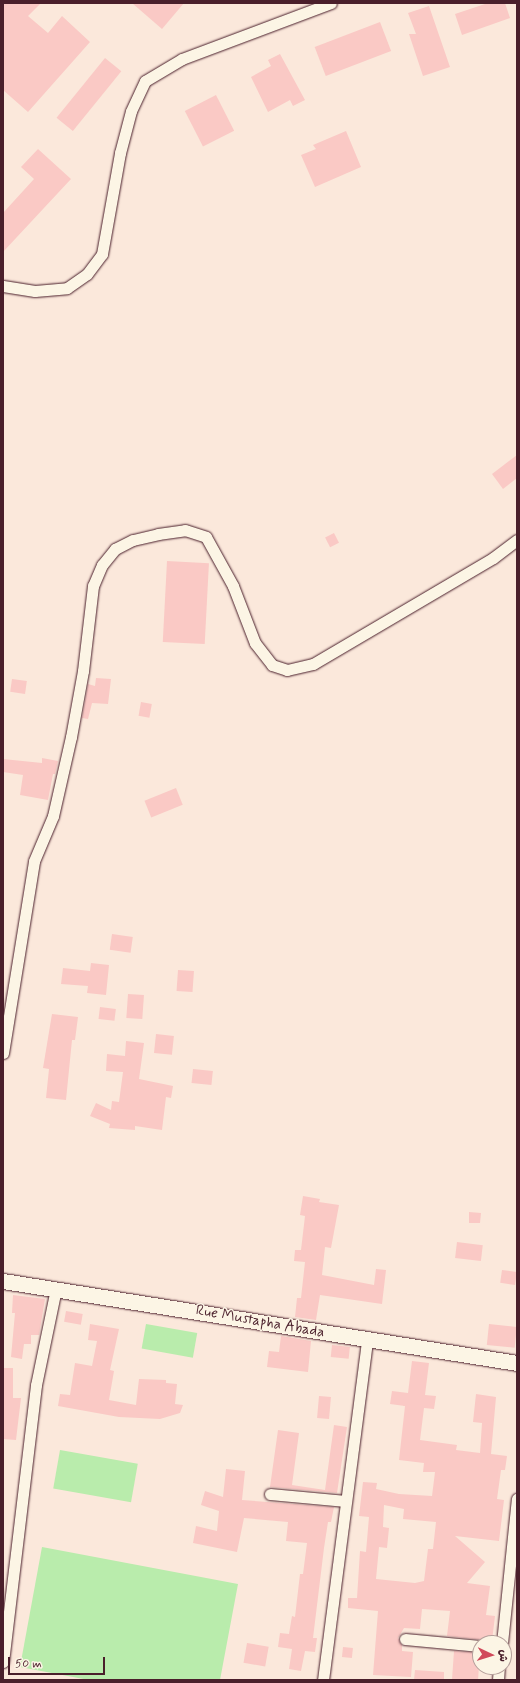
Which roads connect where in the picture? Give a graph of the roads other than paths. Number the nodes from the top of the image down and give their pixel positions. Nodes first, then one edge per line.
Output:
1 (331, 3) edge
2 (3, 286) edge
3 (517, 540) edge
4 (3, 1053) edge
5 (3, 1281) edge
6 (56, 1288) junction
7 (367, 1340) junction
8 (517, 1363) edge
9 (270, 1494) dead end
10 (517, 1499) edge
11 (346, 1501) junction
12 (503, 1635) edge
13 (405, 1639) dead end
14 (472, 1645) edge
15 (3, 1662) edge
16 (323, 1680) edge

1 - 2 street
3 - 4 street
5 - 6 main road, Rue Mustapha Abada
6 - 7 main road, Rue Mustapha Abada
6 - 15 street
7 - 8 main road, Rue Mustapha Abada
7 - 11 street
9 - 11 street
10 - 12 street
11 - 16 street
13 - 14 street

